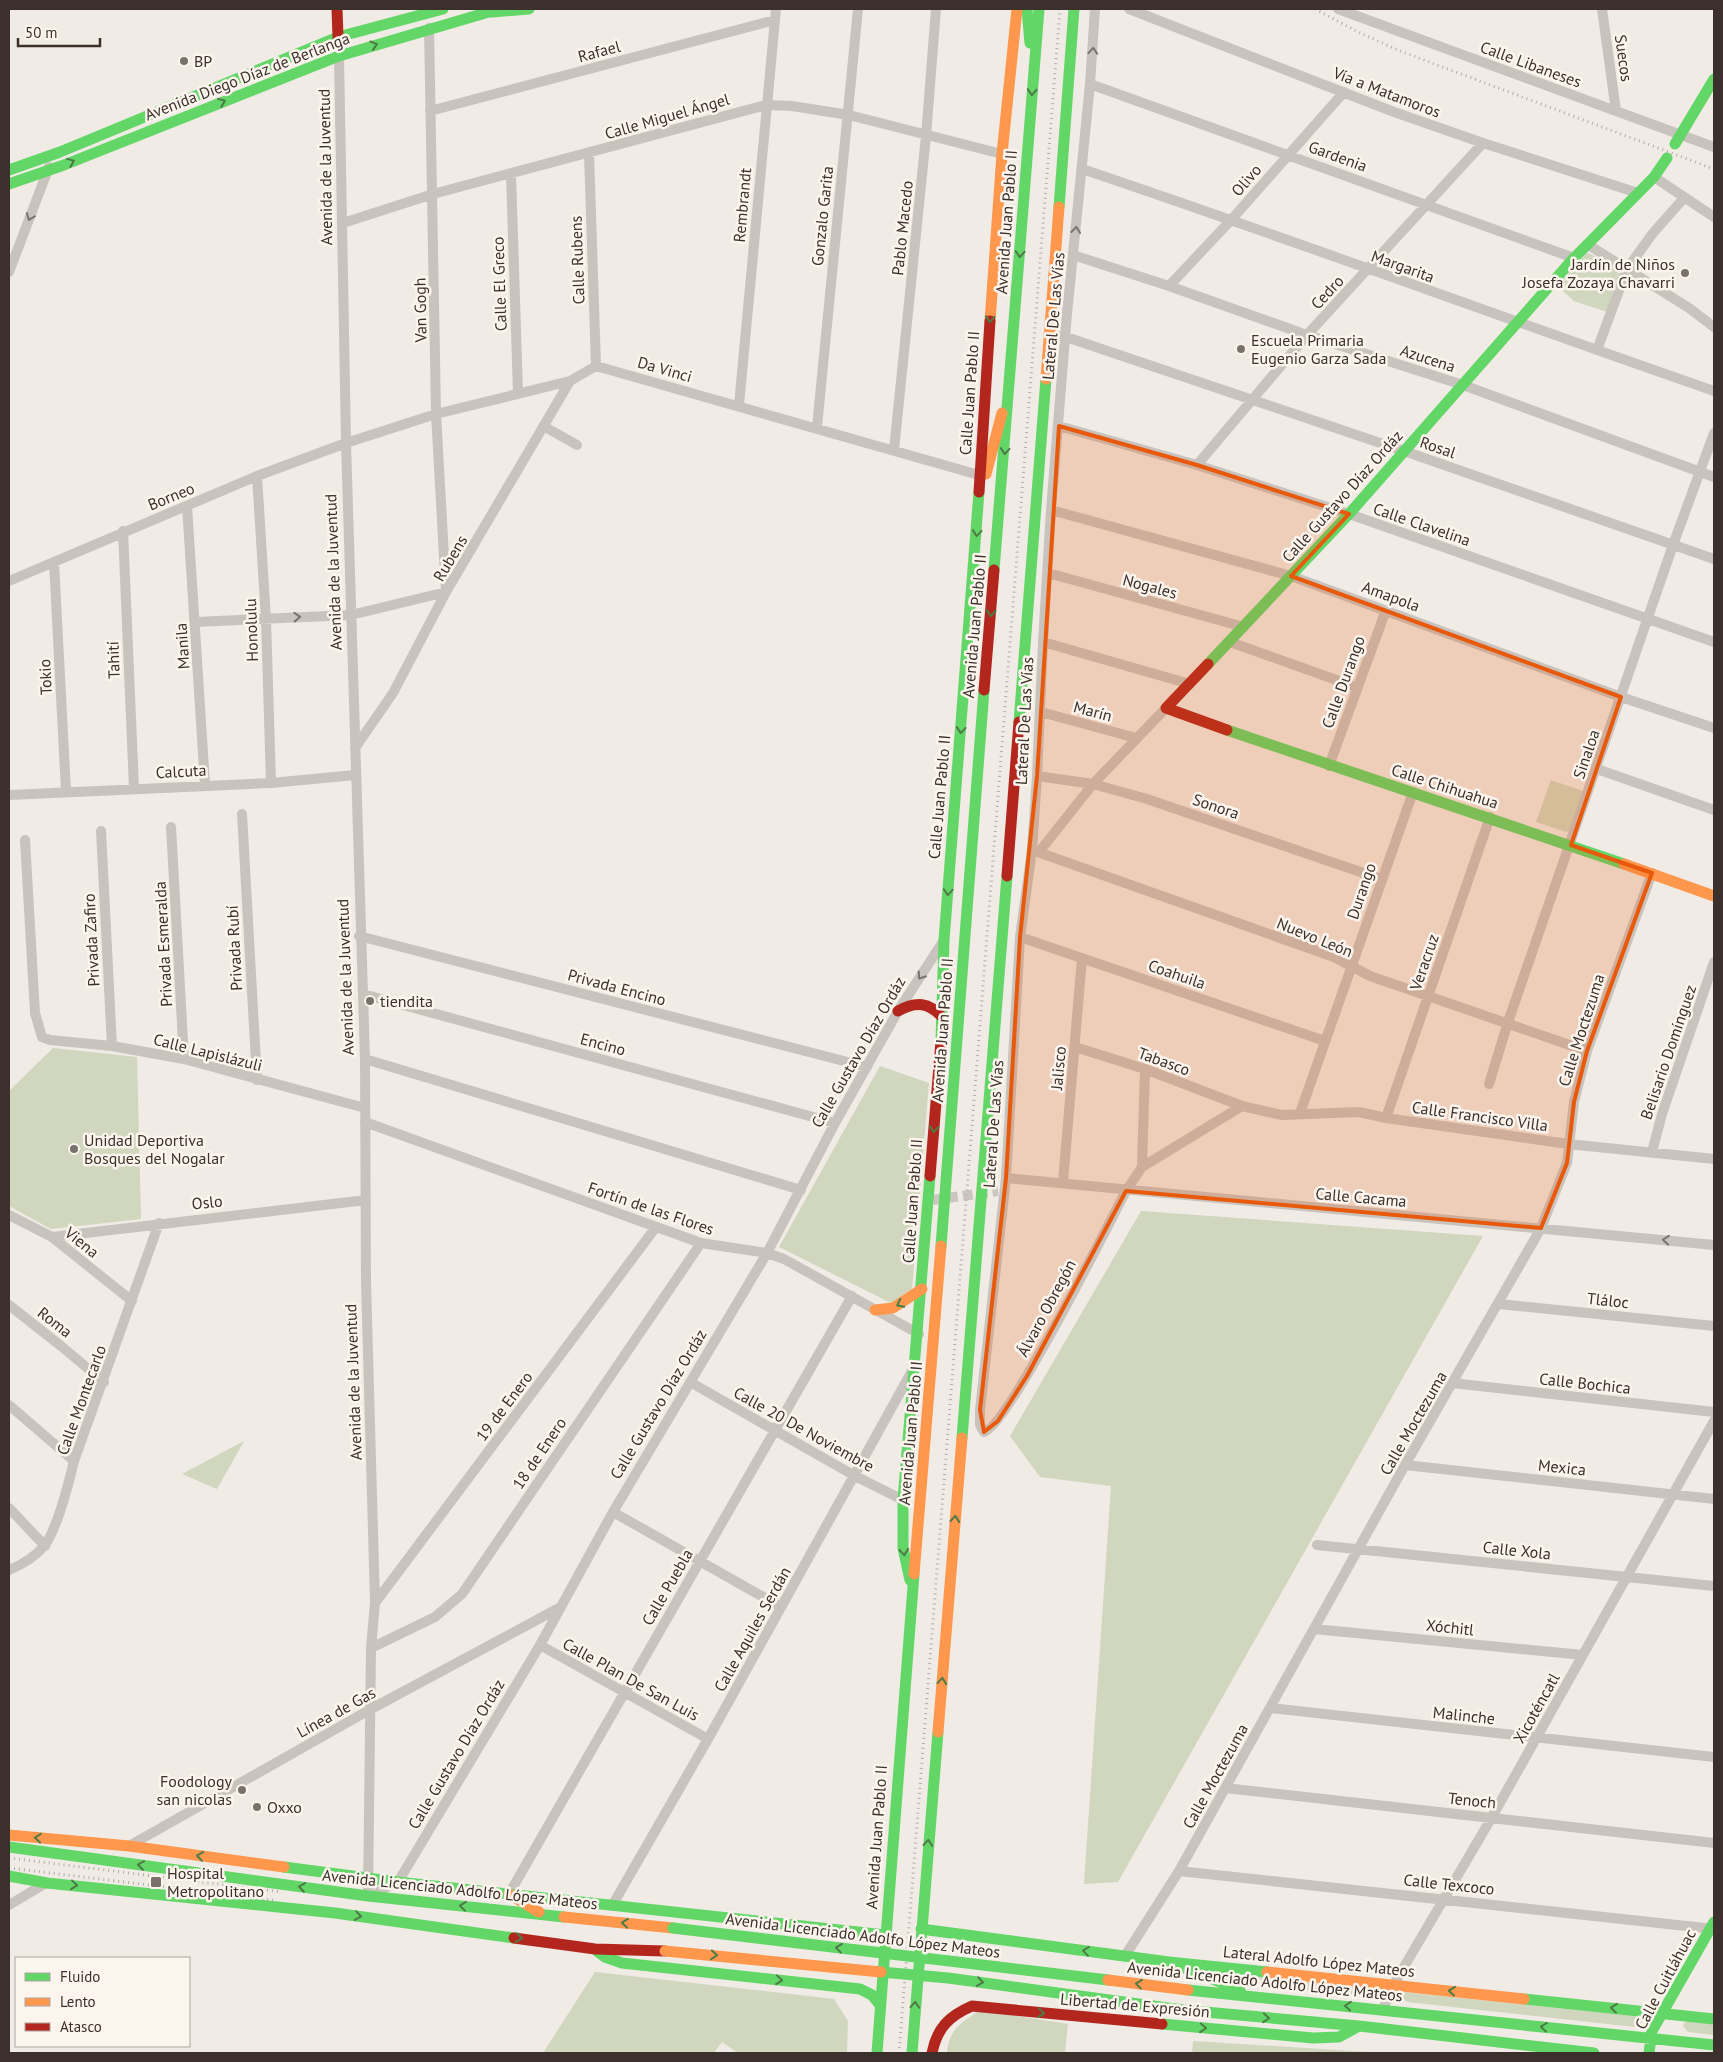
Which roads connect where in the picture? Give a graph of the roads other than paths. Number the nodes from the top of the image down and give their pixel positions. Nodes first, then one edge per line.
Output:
1 (337, 9) edge
2 (443, 9) edge
3 (500, 9) edge
4 (529, 9) edge
5 (776, 9) edge
6 (858, 9) edge
7 (936, 9) edge
8 (1017, 9) edge
9 (1027, 9) edge
10 (1040, 9) edge
11 (1074, 9) edge
12 (1095, 9) edge
13 (1128, 9) edge
14 (1338, 9) edge
15 (1602, 9) edge
16 (486, 12) junction
17 (775, 20) junction
18 (429, 28) junction
19 (338, 37) junction
20 (338, 56) junction
21 (1035, 60) junction
22 (1714, 79) edge
23 (1090, 84) junction
24 (1344, 92) junction
25 (766, 105) junction
26 (430, 111) junction
27 (1616, 111) junction
28 (849, 116) junction
29 (926, 136) junction
30 (1677, 139) junction
31 (1483, 143) junction
32 (1714, 146) edge
33 (589, 153) junction
34 (53, 154) junction
35 (1002, 154) junction
36 (1289, 154) junction
37 (1667, 158) dead end
38 (1082, 168) junction
39 (9, 170) edge
40 (47, 171) junction
41 (511, 174) junction
42 (1654, 177) junction
43 (9, 184) edge
44 (1638, 193) junction
45 (433, 194) junction
46 (1684, 198) junction
47 (1427, 205) junction
48 (1714, 217) edge
49 (1232, 219) junction
50 (343, 223) junction
51 (1587, 244) junction
52 (1073, 255) junction
53 (1574, 258) junction
54 (1627, 269) junction
55 (1368, 270) junction
56 (9, 272) edge
57 (1169, 286) junction
58 (1518, 323) junction
59 (1714, 327) edge
60 (1048, 335) junction
61 (1307, 335) junction
62 (1066, 337) junction
63 (1597, 350) junction
64 (596, 366) junction
65 (570, 381) junction
66 (1011, 383) junction
67 (1463, 385) junction
68 (1714, 391) edge
69 (518, 393) junction
70 (1251, 399) junction
71 (739, 405) junction
72 (436, 414) junction
73 (1059, 426) junction
74 (545, 427) junction
75 (817, 427) junction
76 (1714, 433) edge
77 (346, 443) junction
78 (577, 445) dead end
79 (894, 450) junction
80 (1404, 451) junction
81 (1197, 465) junction
82 (1701, 472) junction
83 (979, 475) junction
84 (257, 476) junction
85 (1714, 477) edge
86 (187, 506) junction
87 (979, 508) junction
88 (1051, 510) junction
89 (1349, 514) junction
90 (123, 532) junction
91 (1673, 545) junction
92 (1714, 559) edge
93 (54, 562) junction
94 (1048, 573) junction
95 (1291, 576) junction
96 (9, 580) edge
97 (446, 592) junction
98 (1386, 610) junction
99 (351, 615) junction
100 (266, 618) junction
101 (1648, 618) junction
102 (195, 622) junction
103 (1244, 626) junction
104 (1043, 642) junction
105 (1230, 642) junction
106 (1714, 642) edge
107 (1190, 684) junction
108 (1356, 688) junction
109 (1621, 697) junction
110 (1166, 708) junction
111 (1041, 712) junction
112 (1714, 728) edge
113 (1136, 738) junction
114 (355, 748) junction
115 (1329, 766) junction
116 (1597, 769) junction
117 (355, 775) junction
118 (1037, 776) junction
119 (271, 783) junction
120 (205, 784) junction
121 (1093, 784) junction
122 (134, 788) junction
123 (66, 791) junction
124 (1413, 792) junction
125 (9, 795) edge
126 (1714, 810) edge
127 (242, 814) dead end
128 (1490, 817) junction
129 (171, 827) dead end
130 (101, 831) dead end
131 (26, 840) dead end
132 (1571, 845) junction
133 (1035, 851) junction
134 (1652, 874) junction
135 (1381, 879) junction
136 (1714, 896) edge
137 (360, 936) junction
138 (1020, 937) junction
139 (944, 940) junction
140 (1082, 958) junction
141 (1714, 962) edge
142 (1350, 967) junction
143 (363, 994) junction
144 (1428, 996) junction
145 (898, 1012) junction
146 (943, 1018) junction
147 (1508, 1022) junction
148 (1325, 1041) junction
149 (112, 1046) junction
150 (1075, 1047) junction
151 (1587, 1051) junction
152 (184, 1059) junction
153 (365, 1059) junction
154 (867, 1067) junction
155 (1145, 1069) junction
156 (257, 1080) junction
157 (1489, 1084) dead end
158 (1242, 1106) junction
159 (365, 1108) junction
160 (1300, 1113) junction
161 (1386, 1118) junction
162 (365, 1122) junction
163 (835, 1123) junction
164 (1568, 1144) junction
165 (1652, 1152) junction
166 (1714, 1159) edge
167 (1142, 1167) junction
168 (1006, 1178) junction
169 (1063, 1182) junction
170 (801, 1190) junction
171 (1126, 1191) junction
172 (366, 1200) junction
173 (9, 1215) edge
174 (159, 1223) junction
175 (656, 1227) junction
176 (1541, 1228) junction
177 (52, 1236) junction
178 (701, 1242) junction
179 (1714, 1245) edge
180 (767, 1254) junction
181 (922, 1289) junction
182 (852, 1296) junction
183 (132, 1302) junction
184 (1498, 1304) junction
185 (9, 1305) edge
186 (875, 1310) junction
187 (1714, 1326) edge
188 (919, 1334) junction
189 (916, 1364) junction
190 (104, 1382) junction
191 (690, 1382) junction
192 (1452, 1384) junction
193 (9, 1405) edge
194 (1714, 1412) edge
195 (1714, 1421) edge
196 (774, 1430) junction
197 (984, 1432) joint
198 (74, 1461) junction
199 (1406, 1465) junction
200 (855, 1476) junction
201 (1673, 1494) junction
202 (1714, 1499) edge
203 (903, 1500) junction
204 (9, 1508) edge
205 (612, 1512) junction
206 (1317, 1545) dead end
207 (45, 1546) junction
208 (1359, 1548) junction
209 (699, 1561) junction
210 (9, 1570) edge
211 (1627, 1576) junction
212 (912, 1586) junction
213 (1714, 1586) edge
214 (375, 1603) junction
215 (781, 1607) junction
216 (559, 1608) junction
217 (1314, 1629) junction
218 (540, 1645) junction
219 (371, 1648) junction
220 (1583, 1655) junction
221 (624, 1692) junction
222 (1270, 1708) junction
223 (371, 1709) junction
224 (1537, 1738) junction
225 (708, 1739) junction
226 (1714, 1757) edge
227 (1226, 1788) junction
228 (1492, 1818) junction
229 (9, 1835) edge
230 (1714, 1843) edge
231 (130, 1846) junction
232 (9, 1847) edge
233 (1179, 1871) junction
234 (9, 1876) edge
235 (370, 1879) junction
236 (47, 1882) junction
237 (398, 1882) junction
238 (508, 1894) junction
239 (368, 1896) junction
240 (1444, 1898) junction
241 (9, 1905) edge
242 (612, 1906) junction
243 (543, 1914) junction
244 (1713, 1926) edge
245 (921, 1929) junction
246 (856, 1931) junction
247 (885, 1935) junction
248 (595, 1949) junction
249 (1126, 1956) junction
250 (1169, 1962) junction
251 (1394, 1984) junction
252 (849, 1987) junction
253 (1260, 1998) junction
254 (880, 2006) junction
255 (1383, 2009) junction
256 (1663, 2013) junction
257 (1714, 2019) edge
258 (1359, 2026) junction
259 (1576, 2031) junction
260 (1596, 2033) junction
261 (1650, 2038) junction
262 (1714, 2045) edge
263 (1573, 2052) edge
264 (877, 2053) edge
265 (912, 2053) edge
266 (932, 2053) edge
267 (1593, 2053) edge
268 (1649, 2053) edge

1 - 19 main road
2 - 19 main road, Avenida Diego Díaz de Berlanga
3 - 16 main road, Avenida Diego Díaz de Berlanga
4 - 16 main road
5 - 17 street, Rembrandt
6 - 28 street, Gonzalo Garita
7 - 29 street, Pablo Macedo
8 - 35 main road, Calle Juan Pablo II
9 - 21 main road
10 - 21 main road, Avenida Juan Pablo II
11 - 60 main road
23 -> 12 street, Lateral De Las Vías
13 - 24 street, Vía a Matamoros
14 - 27 street, Calle Libaneses
15 - 27 street, Suecos
16 - 18 main road, Avenida Diego Díaz de Berlanga
17 - 25 street, Rembrandt
17 - 26 street, Rafael
20 -> 18 main road, Avenida Diego Díaz de Berlanga
18 - 26 street, Van Gogh
19 - 34 main road, Avenida Diego Díaz de Berlanga
40 -> 20 main road, Avenida Diego Díaz de Berlanga
20 - 50 street, Avenida de la Juventud
21 -> 66 main road, Avenida Juan Pablo II
22 - 30 main road
23 - 36 street, Gardenia
23 - 38 street, Lateral De Las Vías
24 - 31 street, Vía a Matamoros
24 - 36 street, Olivo
25 - 28 street, Calle Miguel Ángel
25 - 33 street, Calle Miguel Ángel
25 - 71 street, Rembrandt
26 - 45 street, Van Gogh
27 - 30 street, Calle Libaneses
28 - 29 street, Calle Miguel Ángel
28 - 75 street, Gonzalo Garita
29 - 35 street, Calle Miguel Ángel
29 - 79 street, Pablo Macedo
30 - 32 street, Calle Libaneses
31 - 44 street, Vía a Matamoros
31 - 47 street, Cedro
33 - 41 street, Calle Miguel Ángel
33 - 64 street, Calle Rubens
34 - 39 main road, Avenida Diego Díaz de Berlanga
34 - 40 street
35 -> 83 main road, Calle Juan Pablo II
36 - 47 street, Gardenia
36 - 49 street, Olivo
37 - 42 main road, Calle Gustavo Díaz Ordáz
38 - 49 street, Margarita
52 -> 38 street, Lateral De Las Vías
40 - 43 main road, Avenida Diego Díaz de Berlanga
40 -> 56 street
41 - 45 street, Calle Miguel Ángel
41 - 69 street, Calle El Greco
42 - 44 main road, Calle Gustavo Díaz Ordáz
42 - 46 street
44 - 51 main road, Calle Gustavo Díaz Ordáz
45 - 50 street, Calle Miguel Ángel
45 - 72 street, Van Gogh
46 - 48 street
46 - 54 street
47 - 53 street, Gardenia
47 - 55 street, Cedro
49 - 55 street, Margarita
49 - 57 street, Olivo
50 - 77 street, Avenida de la Juventud
51 - 53 main road, Calle Gustavo Díaz Ordáz
51 - 54 street
52 - 57 street, Azucena
52 - 62 street, Lateral De Las Vías
53 - 58 main road, Calle Gustavo Díaz Ordáz
54 - 59 street
54 - 63 street
55 - 58 street, Margarita
55 - 61 street, Cedro
57 - 61 street, Azucena
58 - 63 street, Margarita
58 - 67 main road, Calle Gustavo Díaz Ordáz
60 - 62 street, Rosal
245 -> 60 main road
61 - 67 street, Azucena
61 - 70 street, Cedro
62 - 70 street, Rosal
62 - 73 street, Lateral De Las Vías
63 - 68 street, Margarita
64 - 65 street
64 - 71 street, Da Vinci
65 - 69 street
65 - 74 street, Rubens
66 - 87 main road
66 -> 212 main road, Avenida Juan Pablo II
67 - 80 main road, Calle Gustavo Díaz Ordáz
67 - 82 street, Azucena
69 - 72 street
70 - 80 street, Rosal
70 - 81 street, Cedro
71 - 75 street, Da Vinci
72 - 77 street
72 - 97 street, Van Gogh
73 - 81 street, Calle Clavelina
73 - 88 street, Lateral De Las Vías
74 - 78 street
74 - 97 street, Rubens
75 - 79 street, Da Vinci
76 - 82 street, Sinaloa
77 - 84 street, Borneo
77 - 99 street, Avenida de la Juventud
79 - 83 street, Da Vinci
80 - 89 main road, Calle Gustavo Díaz Ordáz
80 - 91 street, Rosal
81 - 89 street, Calle Clavelina
82 - 85 street, Azucena
82 - 91 street, Sinaloa
83 - 87 main road, Calle Juan Pablo II
84 - 86 street, Borneo
84 - 100 street, Honolulu
86 - 90 street, Borneo
86 - 102 street, Manila
87 -> 139 main road, Calle Juan Pablo II
88 - 94 street, Lateral De Las Vías
88 - 95 street, Amapola
89 - 95 main road, Calle Gustavo Díaz Ordáz
89 - 101 street, Calle Clavelina
90 - 93 street, Borneo
90 - 122 street, Tahití
91 - 92 street, Rosal
91 - 101 street, Sinaloa
93 - 96 street, Borneo
93 - 123 street, Tokio
94 - 103 street, Nogales
94 - 104 street, Lateral De Las Vías
95 - 98 street, Amapola
95 - 103 main road, Calle Gustavo Díaz Ordáz
97 - 99 street
97 - 114 street, Rubens
98 - 108 street, Calle Durango
98 - 109 street, Amapola
100 -> 99 street
99 - 114 street, Avenida de la Juventud
100 - 102 street
100 - 119 street, Honolulu
101 - 106 street, Calle Clavelina
101 - 109 street, Sinaloa
102 - 120 street, Manila
103 - 105 main road, Calle Gustavo Díaz Ordáz
104 - 107 street
104 - 111 street, Lateral De Las Vías
105 - 107 main road, Calle Gustavo Díaz Ordáz
105 - 108 street
107 - 110 main road, Calle Gustavo Díaz Ordáz
108 - 115 street, Calle Durango
109 - 112 street, Amapola
109 - 116 street, Sinaloa
110 - 113 street, Calle Gustavo Díaz Ordáz
110 - 115 main road, Calle Chihuahua
111 - 113 street, Marín
111 - 118 street, Lateral De Las Vías
113 - 121 street, Calle Gustavo Díaz Ordáz
114 - 117 street, Avenida de la Juventud
115 - 124 main road, Calle Chihuahua
116 - 126 street
116 - 132 street, Sinaloa
117 - 119 street, Calcuta
117 - 137 street, Avenida de la Juventud
118 - 121 street, Sonora
118 - 133 street, Lateral De Las Vías
119 - 120 street, Calcuta
120 - 122 street, Calcuta
121 - 133 street, Calle Gustavo Díaz Ordáz
121 - 135 street, Sonora
122 - 123 street, Calcuta
123 - 125 street, Calcuta
124 - 128 main road, Calle Chihuahua
124 - 135 street, Durango
127 - 156 street, Privada Rubí
128 - 132 main road, Calle Chihuahua
128 - 144 street, Veracruz
129 - 152 street, Privada Esmeralda
130 - 149 street, Privada Zafiro
131 - 149 street, Calle Lapislázuli
132 - 134 main road, Calle Chihuahua
132 - 147 street, Sinaloa
133 - 138 street, Lateral De Las Vías
133 - 142 street, Nuevo León
134 - 136 main road, Calle Chihuahua
134 - 151 street, Calle Moctezuma
135 - 142 street, Durango
137 - 143 street, Avenida de la Juventud
137 - 154 street, Privada Encino
138 - 140 street, Coahuila
138 - 168 street, Lateral De Las Vías
139 -> 145 street, Calle Gustavo Díaz Ordáz
139 - 146 main road, Calle Juan Pablo II
140 - 148 street, Coahuila
140 - 150 street, Jalisco
141 - 165 street, Belisario Domínguez
142 - 144 street, Nuevo León
142 - 148 street, Durango
143 - 153 street, Avenida de la Juventud
143 - 163 street, Encino
144 - 147 street, Nuevo León
144 - 161 street, Veracruz
145 - 146 main road
145 - 154 street, Calle Gustavo Díaz Ordáz
146 -> 181 main road, Calle Juan Pablo II
147 - 151 street, Nuevo León
147 - 157 street, Sinaloa
148 - 160 street, Durango
149 - 152 street, Calle Lapislázuli
150 - 155 street, Tabasco
150 - 169 street, Jalisco
151 - 164 street, Calle Moctezuma
152 - 156 street, Calle Lapislázuli
153 - 159 street, Avenida de la Juventud
153 - 170 street
154 - 163 street, Calle Gustavo Díaz Ordáz
155 - 158 street, Tabasco
155 - 167 street
156 - 159 street, Calle Lapislázuli
158 - 160 street, Calle Francisco Villa
158 - 167 street
159 - 162 street, Avenida de la Juventud
160 - 161 street, Calle Francisco Villa
161 - 164 street, Calle Francisco Villa
162 - 172 street, Avenida de la Juventud
162 - 175 street, Fortín de las Flores
163 - 170 street, Calle Gustavo Díaz Ordáz
164 - 165 street, Calle Francisco Villa
164 - 176 street, Calle Moctezuma
165 - 166 street, Calle Francisco Villa
167 - 171 street, Álvaro Obregón
168 - 169 street, Calle Cacama
168 - 197 street, Lateral De Las Vías
169 - 171 street, Calle Cacama
170 - 180 street, Calle Gustavo Díaz Ordáz
171 - 176 street, Calle Cacama
171 - 197 street, Álvaro Obregón
172 - 174 street, Oslo
172 - 214 street, Avenida de la Juventud
173 - 177 street, Viena
174 - 177 street, Oslo
174 - 183 street, Calle Montecarlo
175 - 178 street, Fortín de las Flores
175 - 214 street, 19 de Enero
179 -> 176 street, Calle Cacama
176 - 184 street, Calle Moctezuma
177 - 183 street, Viena
178 - 180 street, Fortín de las Flores
178 - 219 street, 18 de Enero
180 - 182 street, Fortín de las Flores
180 - 191 street, Calle Gustavo Díaz Ordáz
181 -> 186 main road
181 - 188 main road, Calle Juan Pablo II
182 - 186 street, Fortín de las Flores
182 - 196 street, Calle Puebla
183 - 190 street, Calle Montecarlo
184 - 187 street, Tláloc
184 - 192 street, Calle Moctezuma
185 - 190 street, Roma
186 - 188 street, Fortín de las Flores
188 - 189 main road, Calle Juan Pablo II
189 - 200 street, Calle Aquiles Serdán
189 - 203 main road, Calle Juan Pablo II
190 - 198 street, Calle Montecarlo
191 - 196 street, Calle 20 De Noviembre
191 - 205 street, Calle Gustavo Díaz Ordáz
192 - 194 street, Calle Bochica
192 - 199 street, Calle Moctezuma
193 - 198 street
195 - 201 street, Xicoténcatl
196 - 200 street, Calle 20 De Noviembre
196 - 209 street, Calle Puebla
198 - 207 street, Calle Montecarlo
199 - 201 street, Mexica
199 - 208 street, Calle Moctezuma
200 - 203 street, Calle 20 De Noviembre
200 - 215 street, Calle Aquiles Serdán
201 - 202 street, Mexica
201 - 211 street, Xicoténcatl
203 -> 212 main road, Calle Juan Pablo II
204 - 207 street
205 - 209 street
205 - 216 street, Calle Gustavo Díaz Ordáz
206 - 208 street, Calle Xola
207 - 210 street, Calle Montecarlo
208 - 211 street, Calle Xola
208 - 217 street, Calle Moctezuma
209 - 215 street
209 - 221 street, Calle Puebla
211 - 213 street, Calle Xola
211 - 220 street, Xicoténcatl
212 - 247 main road, Avenida Juan Pablo II
214 - 219 street, Avenida de la Juventud
215 - 225 street, Calle Aquiles Serdán
216 - 218 street, Calle Gustavo Díaz Ordáz
216 - 223 street, Línea de Gas
217 - 220 street, Xóchitl
217 - 222 street, Calle Moctezuma
218 - 221 street, Calle Plan De San Luis
218 - 237 street, Calle Gustavo Díaz Ordáz
219 - 223 street, Avenida de la Juventud
220 - 224 street, Xicoténcatl
221 - 225 street, Calle Plan De San Luis
221 - 238 street, Calle Puebla
222 - 224 street, Malinche
222 - 227 street, Calle Moctezuma
223 - 231 street, Línea de Gas
223 - 235 street, Avenida de la Juventud
224 - 226 street, Malinche
224 - 228 street, Xicoténcatl
225 - 242 street, Calle Aquiles Serdán
227 - 228 street, Tenoch
227 - 233 street, Calle Moctezuma
228 - 230 street, Tenoch
228 - 240 street, Xicoténcatl
231 -> 229 main road
235 -> 231 main road
239 -> 232 main road, Avenida Licenciado Adolfo López Mateos
233 - 240 street, Calle Texcoco
233 - 249 street, Calle Moctezuma
234 - 236 main road, Avenida Licenciado Adolfo López Mateos
235 - 237 main road
235 - 239 street, Avenida de la Juventud
236 - 241 street
236 -> 248 main road, Avenida Licenciado Adolfo López Mateos
237 - 238 main road
237 - 239 street
238 - 242 main road
238 - 243 main road
243 -> 239 main road, Avenida Licenciado Adolfo López Mateos
240 - 244 street, Calle Texcoco
240 - 251 street, Xicoténcatl
242 - 246 main road
253 -> 243 main road, Avenida Licenciado Adolfo López Mateos, bridge
244 - 256 main road, Calle Cuitláhuac
249 -> 245 main road, Lateral Adolfo López Mateos
265 -> 245 main road
246 - 247 main road
246 - 252 main road
247 - 254 main road, Avenida Juan Pablo II
248 -> 252 main road
248 -> 258 main road, Avenida Licenciado Adolfo López Mateos, bridge
249 - 250 main road, Lateral Adolfo López Mateos
250 - 251 main road, Lateral Adolfo López Mateos
250 - 253 main road
251 - 255 street, Xicoténcatl
256 -> 251 main road, Lateral Adolfo López Mateos
252 - 254 main road
255 -> 253 main road, Avenida Licenciado Adolfo López Mateos
254 - 264 main road, Avenida Juan Pablo II
259 -> 255 main road, Avenida Licenciado Adolfo López Mateos
256 - 257 main road, Lateral Adolfo López Mateos
256 - 261 main road, Calle Cuitláhuac
258 - 263 main road, Avenida Licenciado Adolfo López Mateos
266 -> 258 main road, Libertad de Expresión
259 - 260 main road, Avenida Licenciado Adolfo López Mateos
259 - 263 main road
260 - 261 main road, Avenida Licenciado Adolfo López Mateos
260 - 267 main road
261 - 262 main road, Avenida Licenciado Adolfo López Mateos
261 - 268 main road, Calle Cuitláhuac
263 - 267 main road, Avenida Licenciado Adolfo López Mateos

